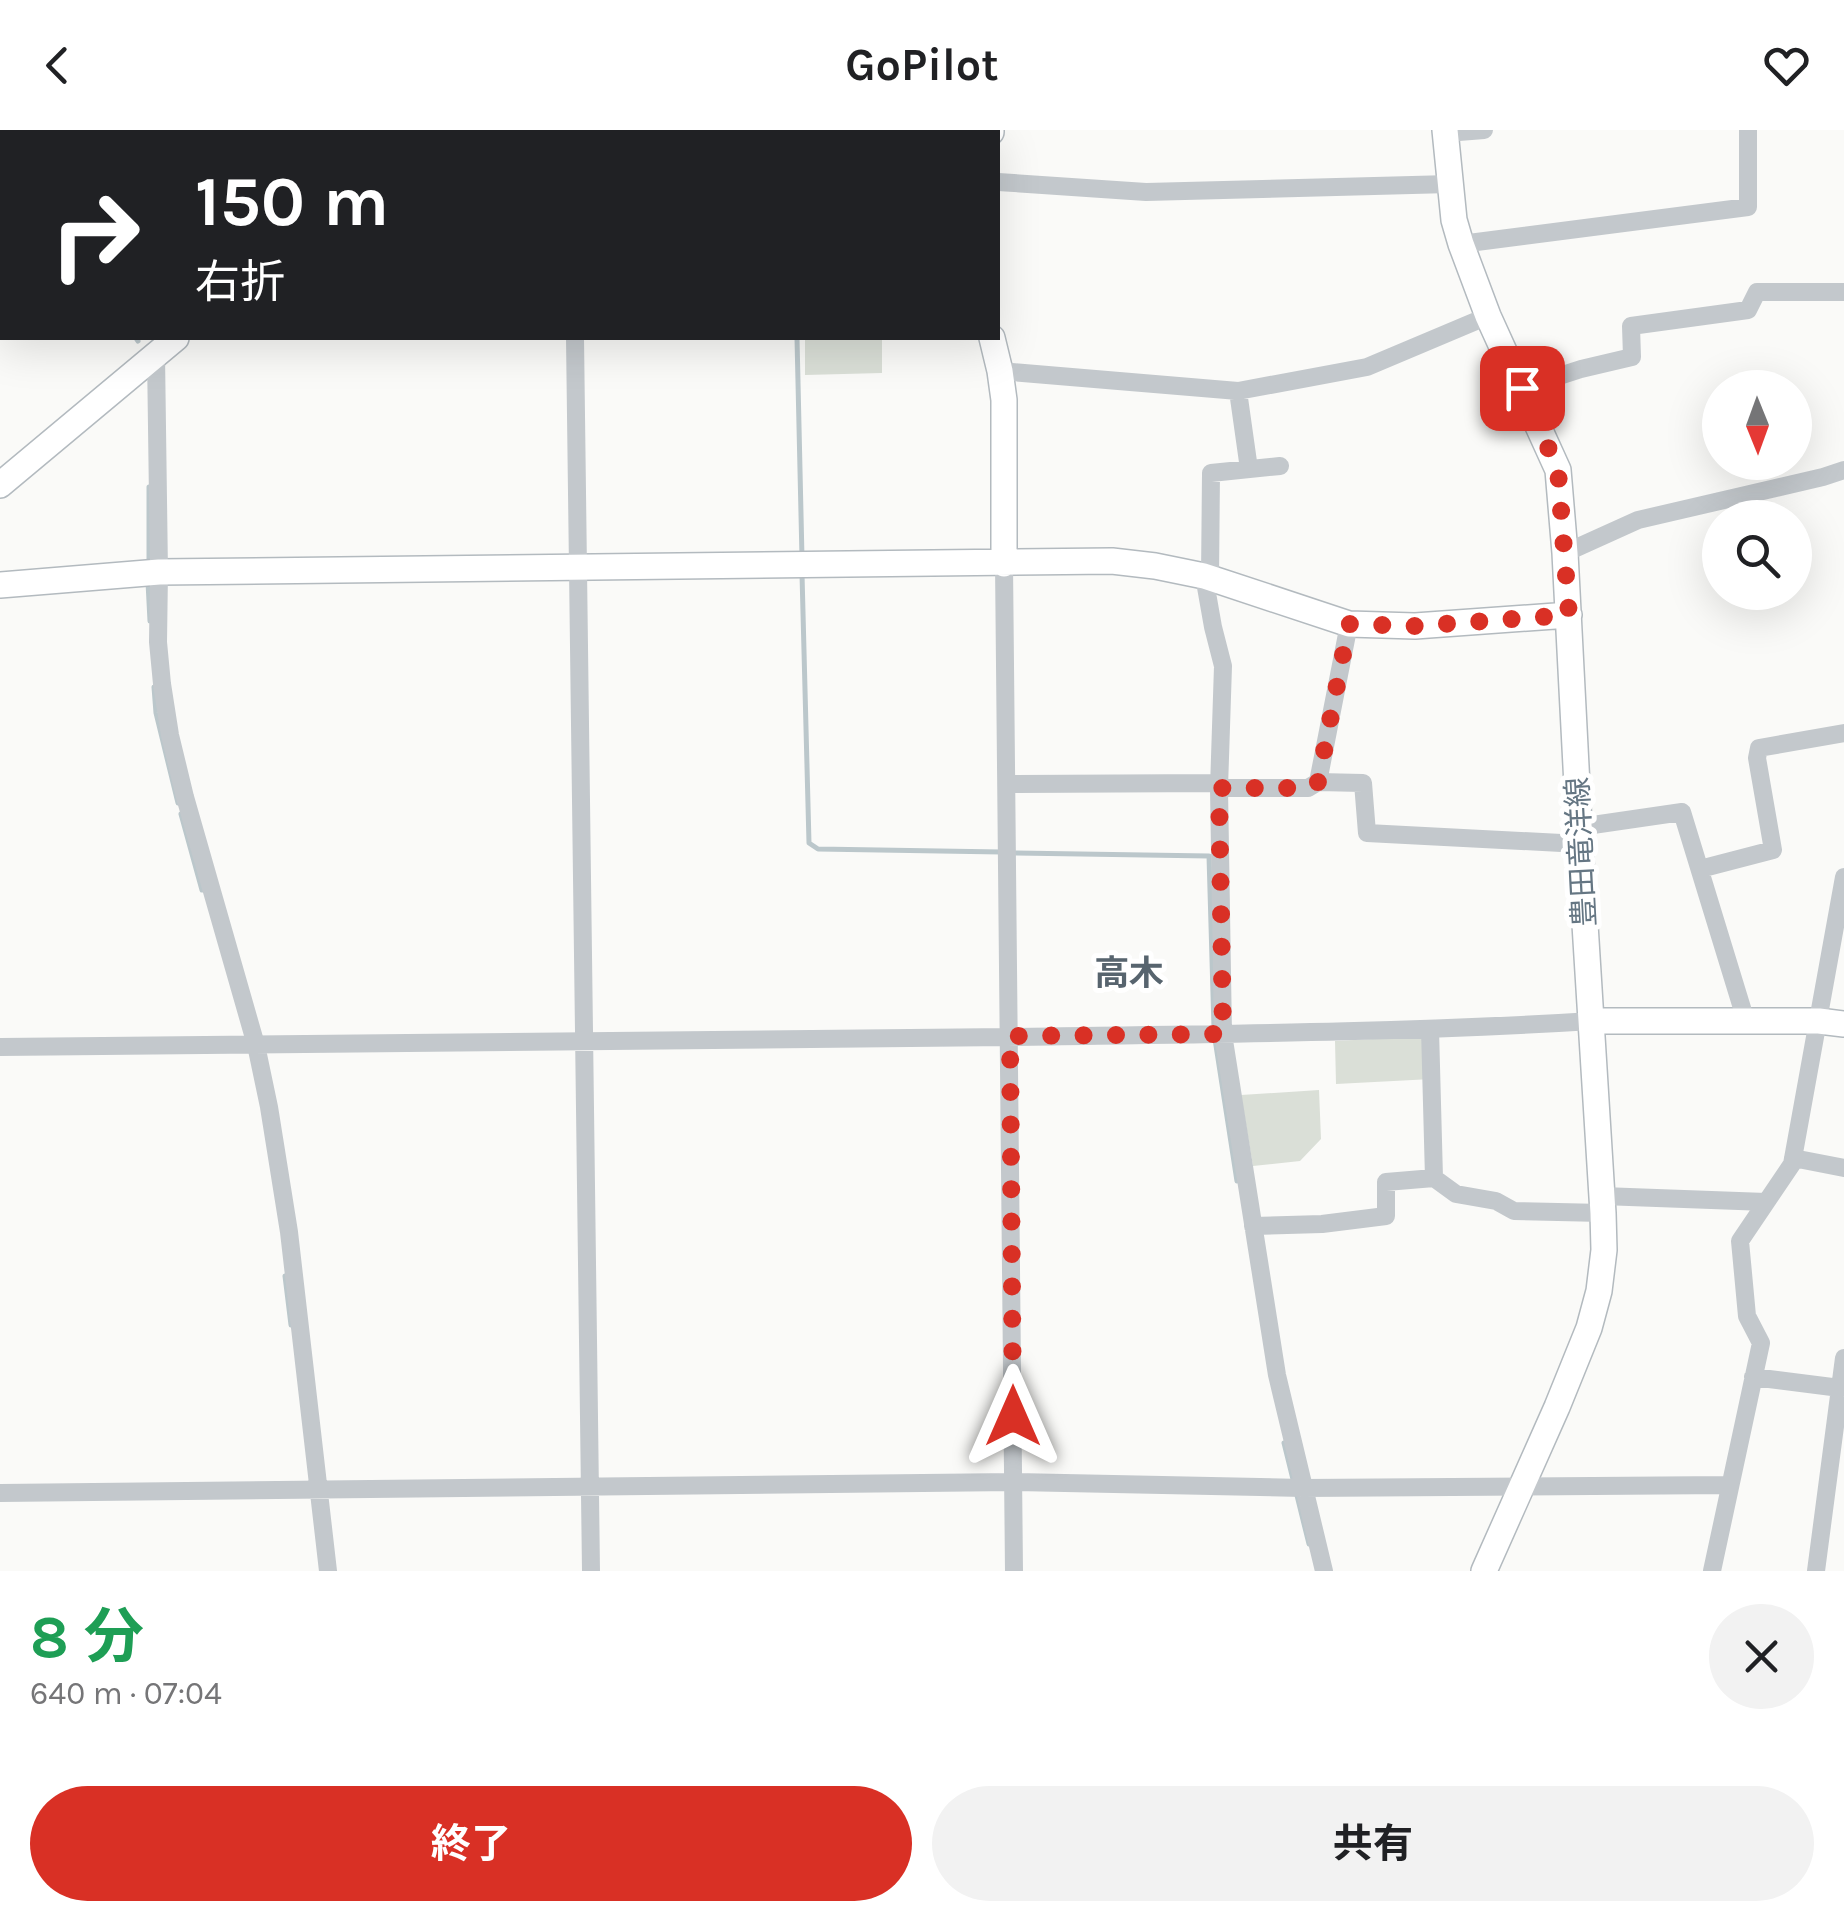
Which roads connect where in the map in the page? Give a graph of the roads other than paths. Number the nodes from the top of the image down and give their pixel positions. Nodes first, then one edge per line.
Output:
1 (1484, 130) edge
2 (1748, 130) edge
3 (1446, 132) edge
4 (1000, 182) edge
5 (1450, 184) junction
6 (1461, 244) junction
7 (1844, 292) edge
8 (1488, 316) junction
9 (575, 340) edge
10 (992, 340) edge
11 (166, 344) edge
12 (1000, 370) junction
13 (1522, 388) junction
14 (1238, 391) junction
15 (1280, 466) dead end
16 (1249, 469) junction
17 (1844, 470) edge
18 (0, 485) edge
19 (1565, 553) junction
20 (1004, 564) junction
21 (578, 568) junction
22 (160, 572) junction
23 (1207, 577) junction
24 (0, 584) edge
25 (1569, 615) junction
26 (1349, 624) junction
27 (1844, 732) edge
28 (1318, 782) junction
29 (1007, 784) junction
30 (1219, 785) junction
31 (1579, 836) junction
32 (1700, 869) junction
33 (1844, 877) edge
34 (1592, 1021) junction
35 (1746, 1021) junction
36 (1832, 1022) edge
37 (1430, 1029) junction
38 (1223, 1034) junction
39 (1010, 1036) junction
40 (584, 1044) junction
41 (256, 1045) junction
42 (0, 1047) edge
43 (1793, 1158) junction
44 (1844, 1168) edge
45 (1434, 1178) junction
46 (1766, 1202) junction
47 (1602, 1204) junction
48 (1253, 1226) junction
49 (1844, 1358) edge
50 (1753, 1377) junction
51 (1840, 1388) junction
52 (1014, 1482) junction
53 (1730, 1485) junction
54 (590, 1486) junction
55 (1522, 1486) junction
56 (1303, 1488) junction
57 (319, 1491) junction
58 (0, 1493) edge
59 (328, 1571) edge
60 (591, 1571) edge
61 (1014, 1571) edge
62 (1324, 1571) edge
63 (1484, 1571) edge
64 (1714, 1571) edge
65 (1816, 1571) edge

1 - 3 street
2 - 6 street
3 - 5 street, 豊田竜洋線
4 - 5 street
5 - 6 street, 豊田竜洋線
6 - 8 street, 豊田竜洋線
7 - 13 street
8 - 13 street, 豊田竜洋線
8 - 14 street
9 - 21 street
10 - 12 street
11 - 18 street
11 - 22 street
12 - 14 street
12 - 20 street
13 - 19 street, 豊田竜洋線
14 - 16 street
15 - 16 street
16 - 23 street
17 - 19 street
19 - 25 street, 豊田竜洋線
20 - 21 street
20 - 23 street
20 - 29 street
21 - 22 street
21 - 40 street
22 - 24 street
22 - 41 street
23 - 26 street
23 - 30 street
25 - 26 street
25 - 31 street, 豊田竜洋線
26 - 28 street
27 - 32 street
28 - 30 street
28 - 31 street
29 - 30 street
29 - 39 street
30 - 38 street
31 - 32 street
31 - 34 street, 豊田竜洋線
32 - 35 street
33 - 36 street
34 - 35 street
34 - 37 street
34 - 47 street, 豊田竜洋線
35 - 36 street
36 - 43 street
37 - 38 street
37 - 45 street
38 - 39 street
38 - 48 street
39 - 40 street
39 - 52 street
40 - 41 street
40 - 54 street
41 - 42 street
41 - 57 street
43 - 44 street
43 - 46 street
45 - 47 street
45 - 48 street
46 - 47 street
46 - 50 street
47 - 55 street, 豊田竜洋線
48 - 56 street
49 - 51 street
50 - 51 street
50 - 53 street
51 - 65 street
52 - 54 street
52 - 56 street
52 - 61 street
53 - 55 street
53 - 64 street
54 - 57 street
54 - 60 street
55 - 56 street
55 - 63 street, 豊田竜洋線
56 - 62 street
57 - 58 street
57 - 59 street

